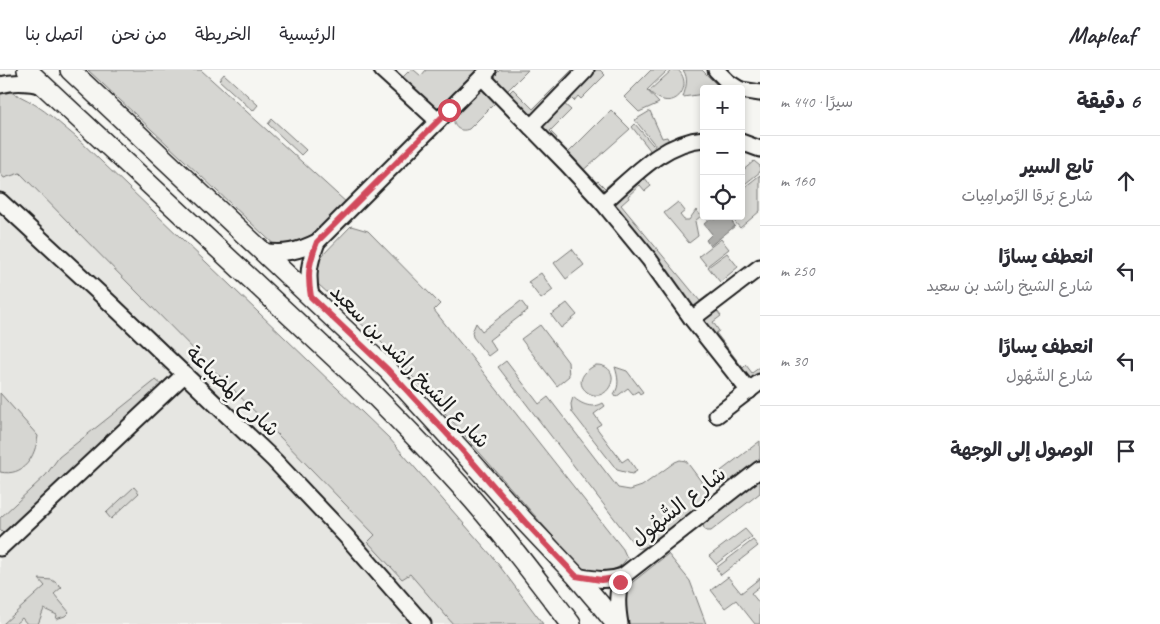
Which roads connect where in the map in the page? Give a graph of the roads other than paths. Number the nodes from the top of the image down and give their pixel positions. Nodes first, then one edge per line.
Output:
1 (27, 70) edge
2 (70, 70) edge
3 (382, 70) edge
4 (586, 70) edge
5 (716, 70) edge
6 (485, 74) edge
7 (0, 85) edge
8 (44, 86) junction
9 (750, 89) edge
10 (438, 121) junction
11 (532, 127) junction
12 (700, 140) edge
13 (745, 143) edge
14 (760, 149) edge
15 (0, 201) edge
16 (603, 203) junction
17 (317, 242) junction
18 (263, 251) junction
19 (760, 266) edge
20 (311, 297) junction
21 (692, 318) junction
22 (185, 374) junction
23 (755, 387) edge
24 (717, 415) dead end
25 (760, 470) edge
26 (0, 548) edge
27 (576, 576) junction
28 (623, 576) junction
29 (423, 624) edge
30 (571, 624) edge
31 (618, 624) edge

1 - 8 main road
2 - 18 main road, شارع الشيخ راشد بن سعيد
3 - 10 street
4 - 11 street
5 - 9 street
6 - 10 street
6 - 11 street
7 - 8 street
8 - 30 main road
10 - 17 street
11 - 16 street
12 - 16 street
13 - 14 street
15 - 22 street, شارع المِضباعة
16 - 21 street
17 - 18 street
17 - 20 street
18 - 20 main road, شارع الشيخ راشد بن سعيد
19 - 21 street
20 - 27 main road, شارع الشيخ راشد بن سعيد
21 - 23 street
22 - 26 street
22 - 29 street, شارع المِضباعة
23 - 24 street
25 - 28 street, شارع السُّهُول
27 - 28 street, شارع السُّهُول
27 - 31 main road, شارع الشيخ راشد بن سعيد
28 - 31 street, شارع السُّهُول

